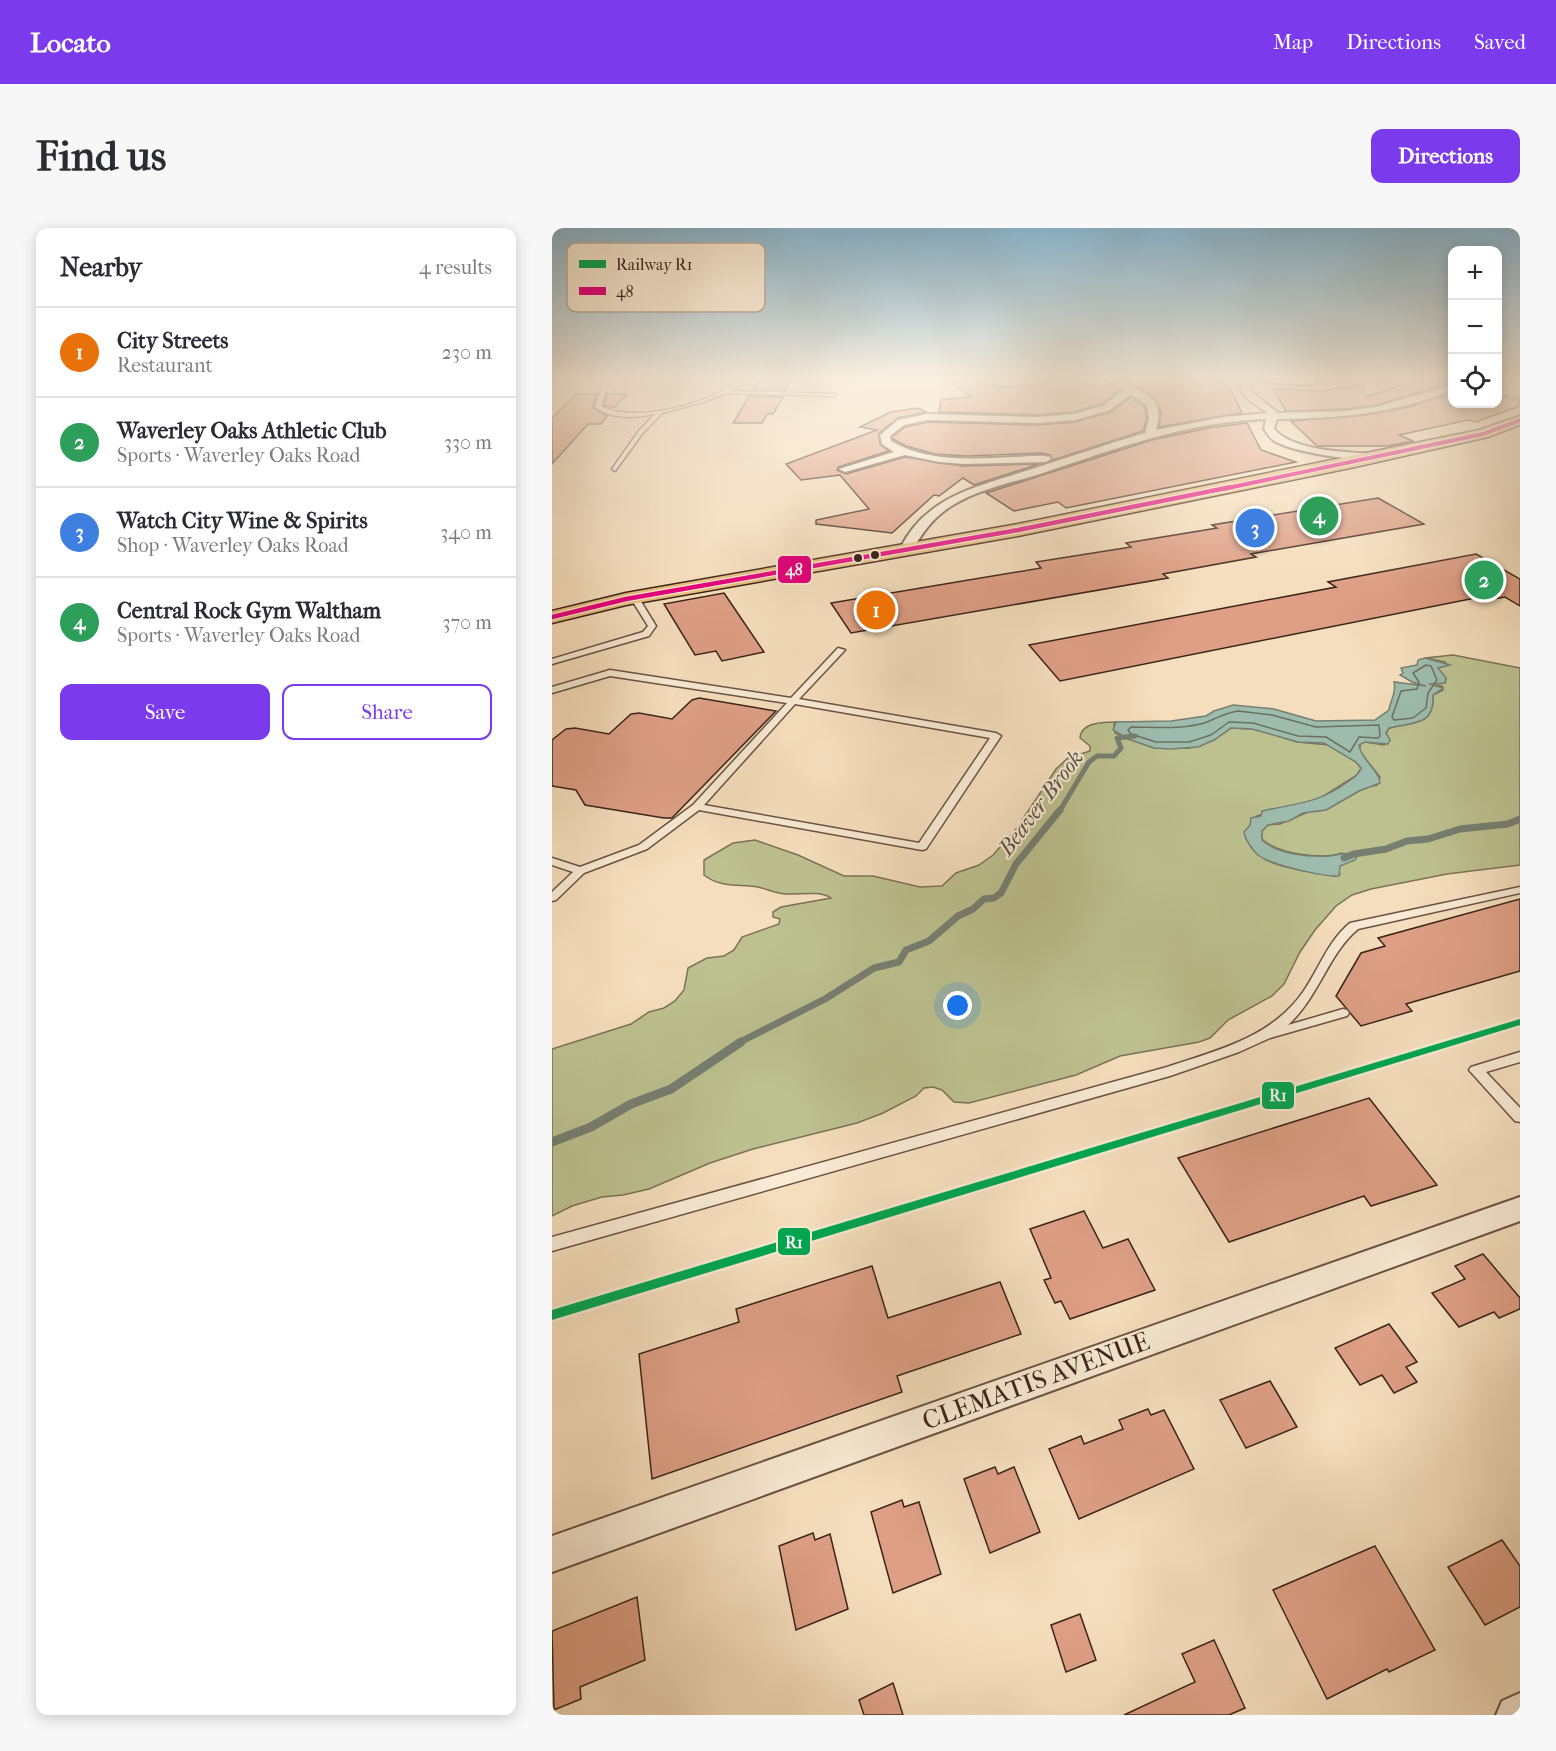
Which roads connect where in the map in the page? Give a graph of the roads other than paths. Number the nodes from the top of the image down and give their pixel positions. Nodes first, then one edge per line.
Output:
1 (631, 446) edge
2 (892, 446) edge
3 (1115, 446) edge
4 (1302, 446) edge
5 (1427, 446) edge
6 (904, 452) junction
7 (1378, 457) junction
8 (1075, 458) junction
9 (615, 469) dead end
10 (845, 469) dead end
11 (906, 549) junction
12 (634, 597) junction
13 (552, 617) edge
14 (842, 650) dead end
15 (552, 662) edge
16 (552, 690) edge
17 (794, 701) junction
18 (697, 807) junction
19 (552, 861) edge
20 (580, 871) junction
21 (1520, 890) edge
22 (552, 898) edge
23 (1342, 1013) dead end
24 (1259, 1038) junction
25 (1520, 1057) edge
26 (1520, 1118) edge
27 (1520, 1209) edge
28 (552, 1244) edge
29 (552, 1554) edge
30 (1520, 1713) edge
31 (1516, 1715) edge

1 - 9 lane
2 - 6 street
3 - 8 street
4 - 7 street
5 - 7 main road
6 - 8 street
6 - 10 street
7 - 11 main road
8 - 11 street
11 - 12 main road
12 - 13 main road
12 - 15 lane
14 - 17 lane
16 - 17 lane
17 - 18 lane
17 - 18 lane
18 - 20 lane
19 - 20 lane
20 - 22 lane
21 - 24 lane
23 - 24 lane
24 - 28 lane
25 - 26 lane
27 - 29 street, CLEMATIS AVENUE
30 - 31 street

